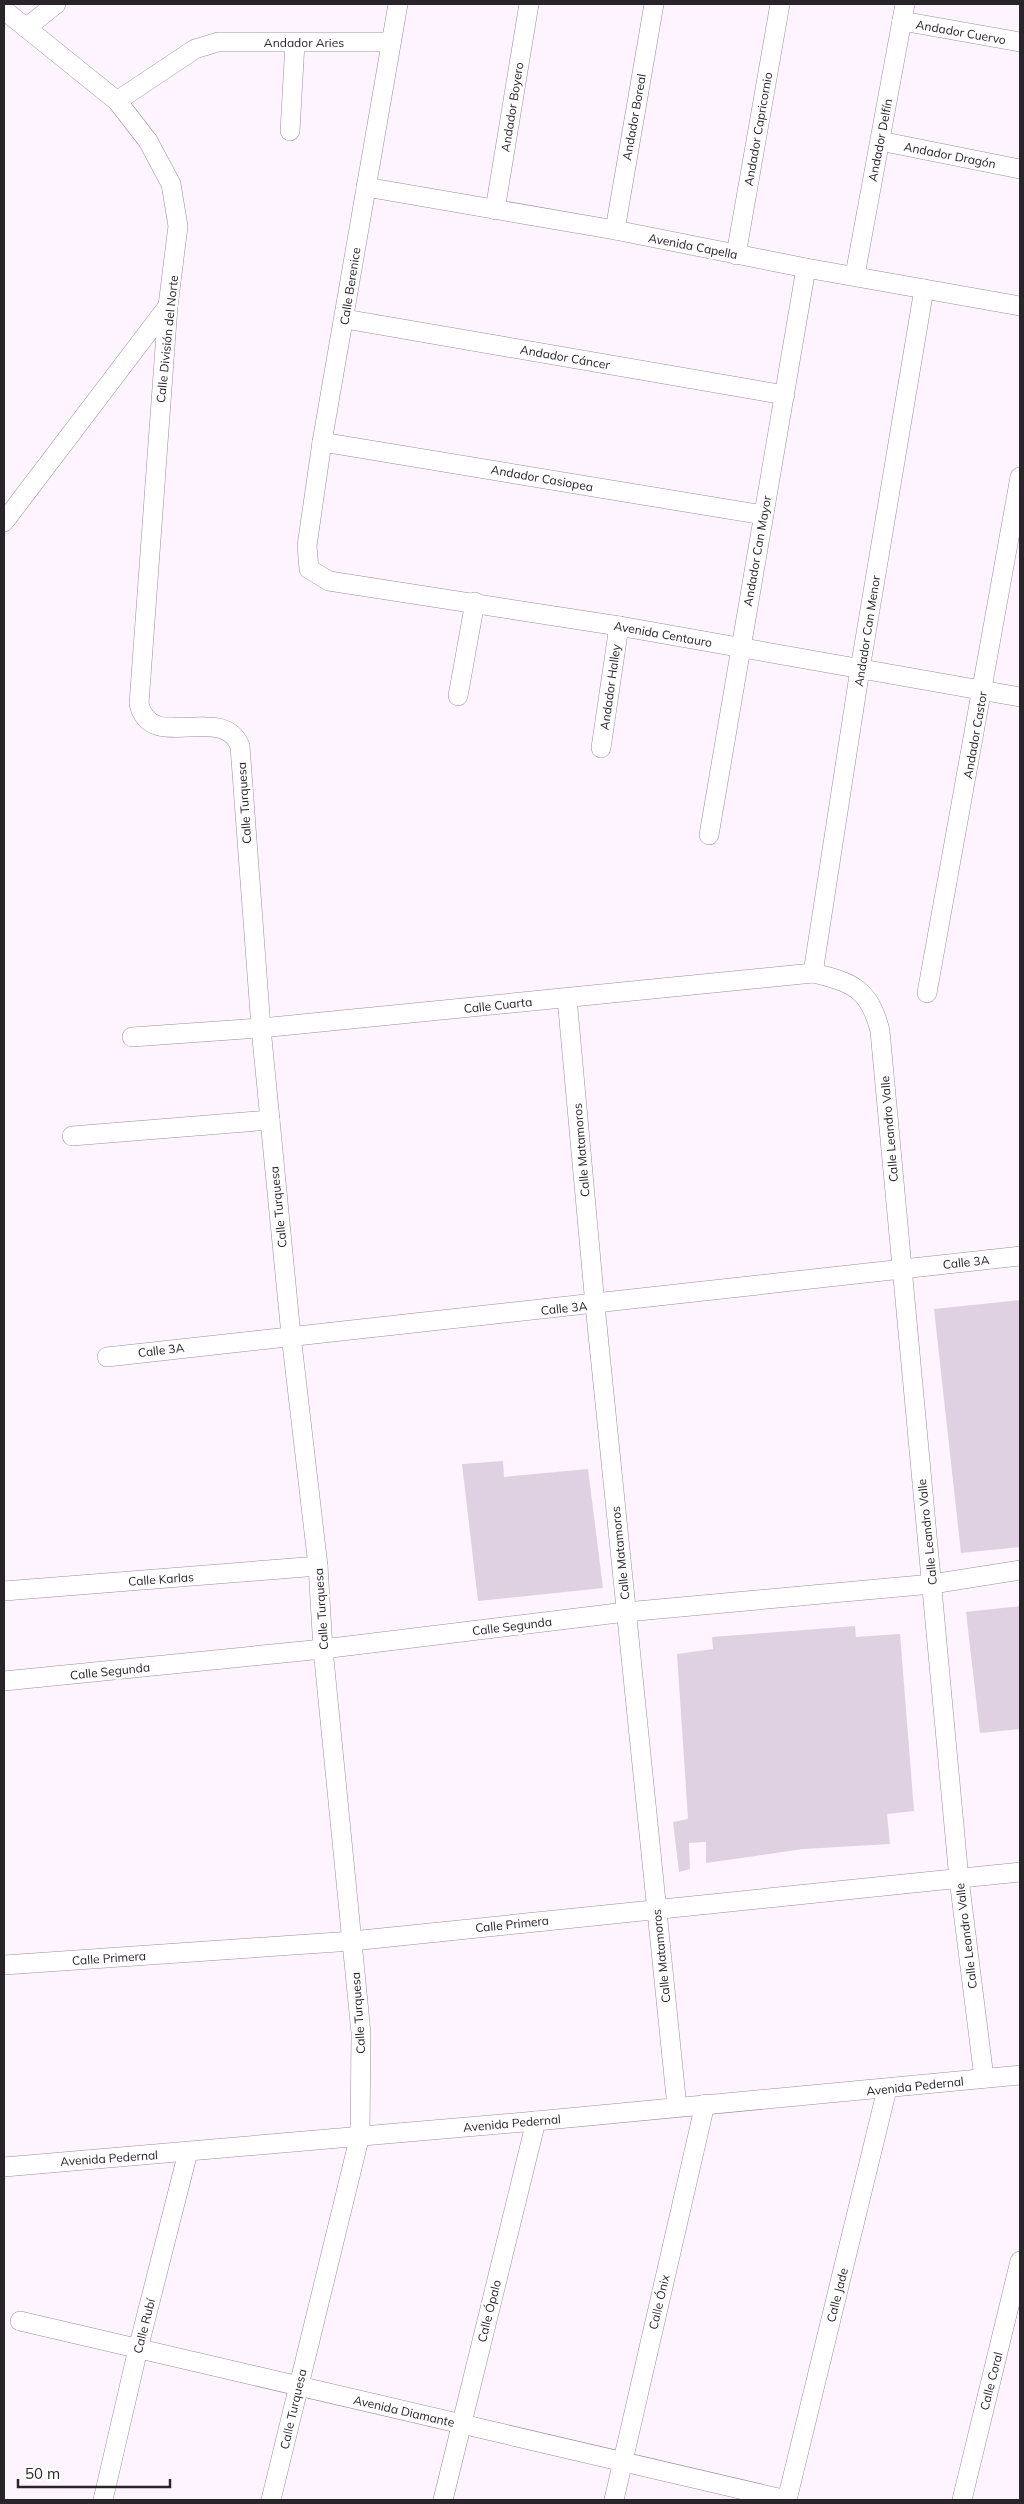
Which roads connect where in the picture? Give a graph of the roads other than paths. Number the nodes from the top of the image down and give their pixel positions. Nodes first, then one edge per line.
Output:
1 (56, 4) edge
2 (398, 4) edge
3 (529, 4) edge
4 (654, 4) edge
5 (780, 4) edge
6 (4, 10) edge
7 (904, 12) edge
8 (26, 28) junction
9 (391, 42) junction
10 (1020, 42) edge
11 (295, 43) junction
12 (117, 102) junction
13 (290, 131) dead end
14 (880, 141) junction
15 (1020, 169) edge
16 (366, 187) junction
17 (495, 210) junction
18 (615, 230) junction
19 (736, 255) junction
20 (806, 268) junction
21 (855, 275) junction
22 (924, 289) junction
23 (168, 306) junction
24 (1020, 306) edge
25 (345, 319) junction
26 (786, 395) junction
27 (322, 442) junction
28 (1020, 477) edge
29 (763, 515) junction
30 (4, 522) edge
31 (309, 569) joint
32 (475, 602) junction
33 (619, 626) junction
34 (741, 648) junction
35 (860, 669) junction
36 (984, 689) junction
37 (458, 696) dead end
38 (1020, 696) edge
39 (213, 728) joint
40 (601, 748) dead end
41 (709, 835) dead end
42 (813, 973) junction
43 (860, 992) joint
44 (927, 993) dead end
45 (567, 998) junction
46 (261, 1028) junction
47 (132, 1037) dead end
48 (270, 1120) junction
49 (72, 1136) dead end
50 (1020, 1256) edge
51 (901, 1268) junction
52 (595, 1305) junction
53 (291, 1335) junction
54 (107, 1357) dead end
55 (318, 1566) junction
56 (1020, 1570) edge
57 (932, 1584) junction
58 (4, 1591) edge
59 (626, 1612) junction
60 (323, 1649) junction
61 (4, 1681) edge
62 (1020, 1872) edge
63 (959, 1879) junction
64 (656, 1908) junction
65 (352, 1941) junction
66 (4, 1965) edge
67 (1020, 2075) edge
68 (984, 2078) junction
69 (887, 2089) junction
70 (705, 2104) junction
71 (677, 2107) junction
72 (536, 2121) junction
73 (360, 2135) junction
74 (188, 2152) junction
75 (4, 2167) edge
76 (1020, 2261) edge
77 (20, 2321) dead end
78 (138, 2349) junction
79 (298, 2386) junction
80 (461, 2424) junction
81 (622, 2462) junction
82 (103, 2500) edge
83 (272, 2500) edge
84 (444, 2500) edge
85 (614, 2500) edge
86 (787, 2500) edge
87 (962, 2500) edge

1 - 8 street
2 - 9 street, Calle Berenice
3 - 17 street, Andador Boyero
4 - 18 street, Andador Boreal
5 - 19 street, Andador Capricornio
6 - 8 street, Calle División del Norte
7 - 10 street, Andador Cuervo
7 - 14 street, Andador Delfín
8 - 12 street, Calle División del Norte
9 - 11 street, Andador Aries
9 - 16 street, Calle Berenice
11 - 12 street, Andador Aries
11 - 13 street
12 - 23 street, Calle División del Norte
14 - 15 street, Andador Dragón
14 - 21 street, Andador Delfín
16 - 17 street, Avenida Capella
16 - 25 street, Calle Berenice
17 - 18 street, Avenida Capella
18 - 19 street, Avenida Capella
19 - 20 street, Avenida Capella
20 - 21 street, Avenida Capella
20 - 26 street, Andador Can Mayor
21 - 22 street, Avenida Capella
22 - 24 street, Avenida Capella
22 - 35 street, Andador Can Menor
23 - 30 street
23 - 39 street, Calle División del Norte
25 - 26 street, Andador Cáncer
25 - 27 street, Calle Berenice
26 - 29 street, Andador Can Mayor
27 - 29 street, Andador Casiopea
27 - 31 street, Calle Berenice
28 - 36 street, Andador Castor
29 - 34 street, Andador Can Mayor
31 - 32 street, Avenida Centauro
32 - 33 street, Avenida Centauro
32 - 37 street
33 - 34 street, Avenida Centauro
33 - 40 street, Andador Halley
34 - 35 street, Avenida Centauro
34 - 41 street, Andador Can Mayor
35 - 36 street, Avenida Centauro
35 - 42 street, Andador Can Menor
36 - 38 street, Avenida Centauro
36 - 44 street, Andador Castor
39 - 46 street, Calle Turquesa
42 - 43 street, Calle Cuarta
42 - 45 street, Calle Cuarta
43 - 51 street, Calle Leandro Valle
45 - 46 street, Calle Cuarta
45 - 52 street, Calle Matamoros
46 - 47 street, Calle Cuarta
46 - 48 street, Calle Turquesa
48 - 49 street
48 - 53 street, Calle Turquesa
50 - 51 street, Calle 3A
51 - 52 street, Calle 3A
51 - 57 street, Calle Leandro Valle
52 - 53 street, Calle 3A
52 - 59 street, Calle Matamoros
53 - 54 street, Calle 3A
53 - 55 street, Calle Turquesa
55 - 58 street, Calle Karlas
55 - 60 street, Calle Turquesa
56 - 57 street, Calle Segunda
57 - 59 street, Calle Segunda
57 - 63 street, Calle Leandro Valle
59 - 60 street, Calle Segunda
59 - 64 street, Calle Matamoros
60 - 61 street, Calle Segunda
60 - 65 street, Calle Turquesa
62 - 63 street, Calle Primera
63 - 64 street, Calle Primera
63 - 68 street, Calle Leandro Valle
64 - 65 street, Calle Primera
64 - 71 street, Calle Matamoros
65 - 66 street, Calle Primera
65 - 73 street, Calle Turquesa
67 - 68 street, Avenida Pedernal
68 - 69 street, Avenida Pedernal
69 - 70 street, Avenida Pedernal
69 - 86 street, Calle Jade
70 - 71 street, Avenida Pedernal
70 - 81 street, Calle Ónix
71 - 72 street, Avenida Pedernal
72 - 73 street, Avenida Pedernal
72 - 80 street, Calle Ópalo
73 - 74 street, Avenida Pedernal
73 - 79 street, Calle Turquesa
74 - 75 street, Avenida Pedernal
74 - 78 street, Calle Rubí
76 - 87 street, Calle Coral
77 - 78 street, Avenida Diamante
78 - 79 street, Avenida Diamante
78 - 82 street, Calle Rubí
79 - 80 street, Avenida Diamante
79 - 83 street, Calle Turquesa
80 - 81 street, Avenida Diamante
80 - 84 street, Calle Ópalo
81 - 85 street, Calle Ónix
81 - 86 street, Avenida Diamante

